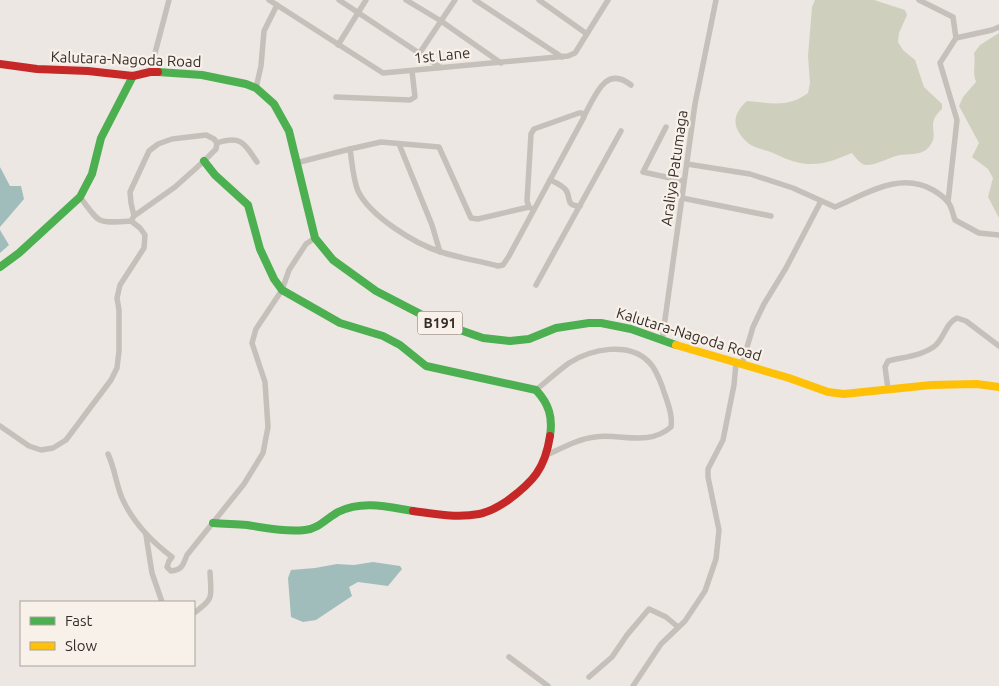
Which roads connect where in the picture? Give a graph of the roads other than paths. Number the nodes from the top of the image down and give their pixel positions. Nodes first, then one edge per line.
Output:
1 (169, 0) edge
2 (270, 0) edge
3 (339, 0) edge
4 (366, 0) edge
5 (406, 0) edge
6 (455, 0) edge
7 (475, 0) edge
8 (539, 0) edge
9 (608, 0) edge
10 (716, 0) edge
11 (919, 0) edge
12 (277, 5) junction
13 (358, 13) junction
14 (441, 21) junction
15 (999, 26) edge
16 (587, 34) junction
17 (956, 38) junction
18 (338, 45) junction
19 (419, 54) junction
20 (562, 57) junction
21 (501, 63) junction
22 (0, 64) edge
23 (440, 67) junction
24 (412, 71) junction
25 (150, 72) junction
26 (133, 76) junction
27 (631, 85) dead end
28 (256, 88) junction
29 (336, 97) dead end
30 (584, 116) junction
31 (666, 127) dead end
32 (621, 131) dead end
33 (216, 143) junction
34 (400, 144) junction
35 (350, 149) junction
36 (204, 161) junction
37 (258, 162) dead end
38 (296, 163) junction
39 (687, 164) junction
40 (550, 180) junction
41 (684, 181) junction
42 (80, 197) junction
43 (682, 198) junction
44 (821, 201) junction
45 (948, 202) junction
46 (580, 206) junction
47 (531, 208) junction
48 (771, 216) dead end
49 (133, 219) junction
50 (999, 235) edge
51 (315, 238) junction
52 (440, 252) junction
53 (0, 267) edge
54 (536, 285) dead end
55 (282, 290) junction
56 (662, 341) junction
57 (999, 346) edge
58 (739, 363) junction
59 (999, 387) edge
60 (888, 389) junction
61 (536, 390) junction
62 (0, 426) edge
63 (108, 454) dead end
64 (547, 455) junction
65 (213, 523) junction
66 (146, 535) junction
67 (210, 572) dead end
68 (162, 601) edge
69 (195, 612) edge
70 (678, 627) junction
71 (509, 657) dead end
72 (589, 677) dead end
73 (548, 686) edge
74 (633, 686) edge

1 - 25 street
2 - 12 street, 1st Lane
3 - 13 street
4 - 13 street
5 - 14 street
6 - 14 street
7 - 20 street
8 - 16 street
9 - 16 street, 1st Lane
10 - 39 street, Araliya Patumaga
11 - 17 street
12 - 18 street, 1st Lane
12 - 28 street
13 - 18 street
13 - 19 street
14 - 19 street
14 - 21 street
15 - 17 street
16 - 20 street, 1st Lane
17 - 45 street
18 - 24 street, 1st Lane
19 - 23 street
20 - 21 street, 1st Lane
21 - 23 street, 1st Lane
22 - 26 main road, Kalutara-Nagoda Road / B191
23 - 24 street, 1st Lane
24 - 29 street
25 - 26 main road, Kalutara-Nagoda Road / B191
25 - 28 main road, Kalutara-Nagoda Road / B191
26 - 42 main road
27 - 30 street
28 - 38 main road, Kalutara-Nagoda Road / B191
30 - 40 street
30 - 47 street
31 - 41 street
32 - 46 street
33 - 36 street
33 - 37 street
33 - 49 street
34 - 35 street
34 - 47 street
34 - 52 street
35 - 38 street
35 - 52 street
36 - 49 street
36 - 55 main road
38 - 51 main road, Kalutara-Nagoda Road / B191
39 - 41 street, Araliya Patumaga
39 - 44 street
40 - 46 street
40 - 47 street
41 - 43 street, Araliya Patumaga
42 - 49 street
42 - 53 main road
43 - 48 street
43 - 56 street, Araliya Patumaga
44 - 45 street
44 - 58 street
45 - 50 street
46 - 54 street
47 - 52 street
49 - 62 street
51 - 55 street
51 - 56 main road, Kalutara-Nagoda Road / B191
55 - 61 main road
55 - 65 street
56 - 58 main road, Kalutara-Nagoda Road / B191
57 - 60 street
58 - 60 main road, Kalutara-Nagoda Road / B191
58 - 70 street
59 - 60 main road, Kalutara-Nagoda Road / B191
61 - 64 main road
61 - 64 street
63 - 66 street
64 - 65 main road
65 - 66 street
66 - 68 street
67 - 69 street
70 - 72 street
70 - 74 street
71 - 73 street

